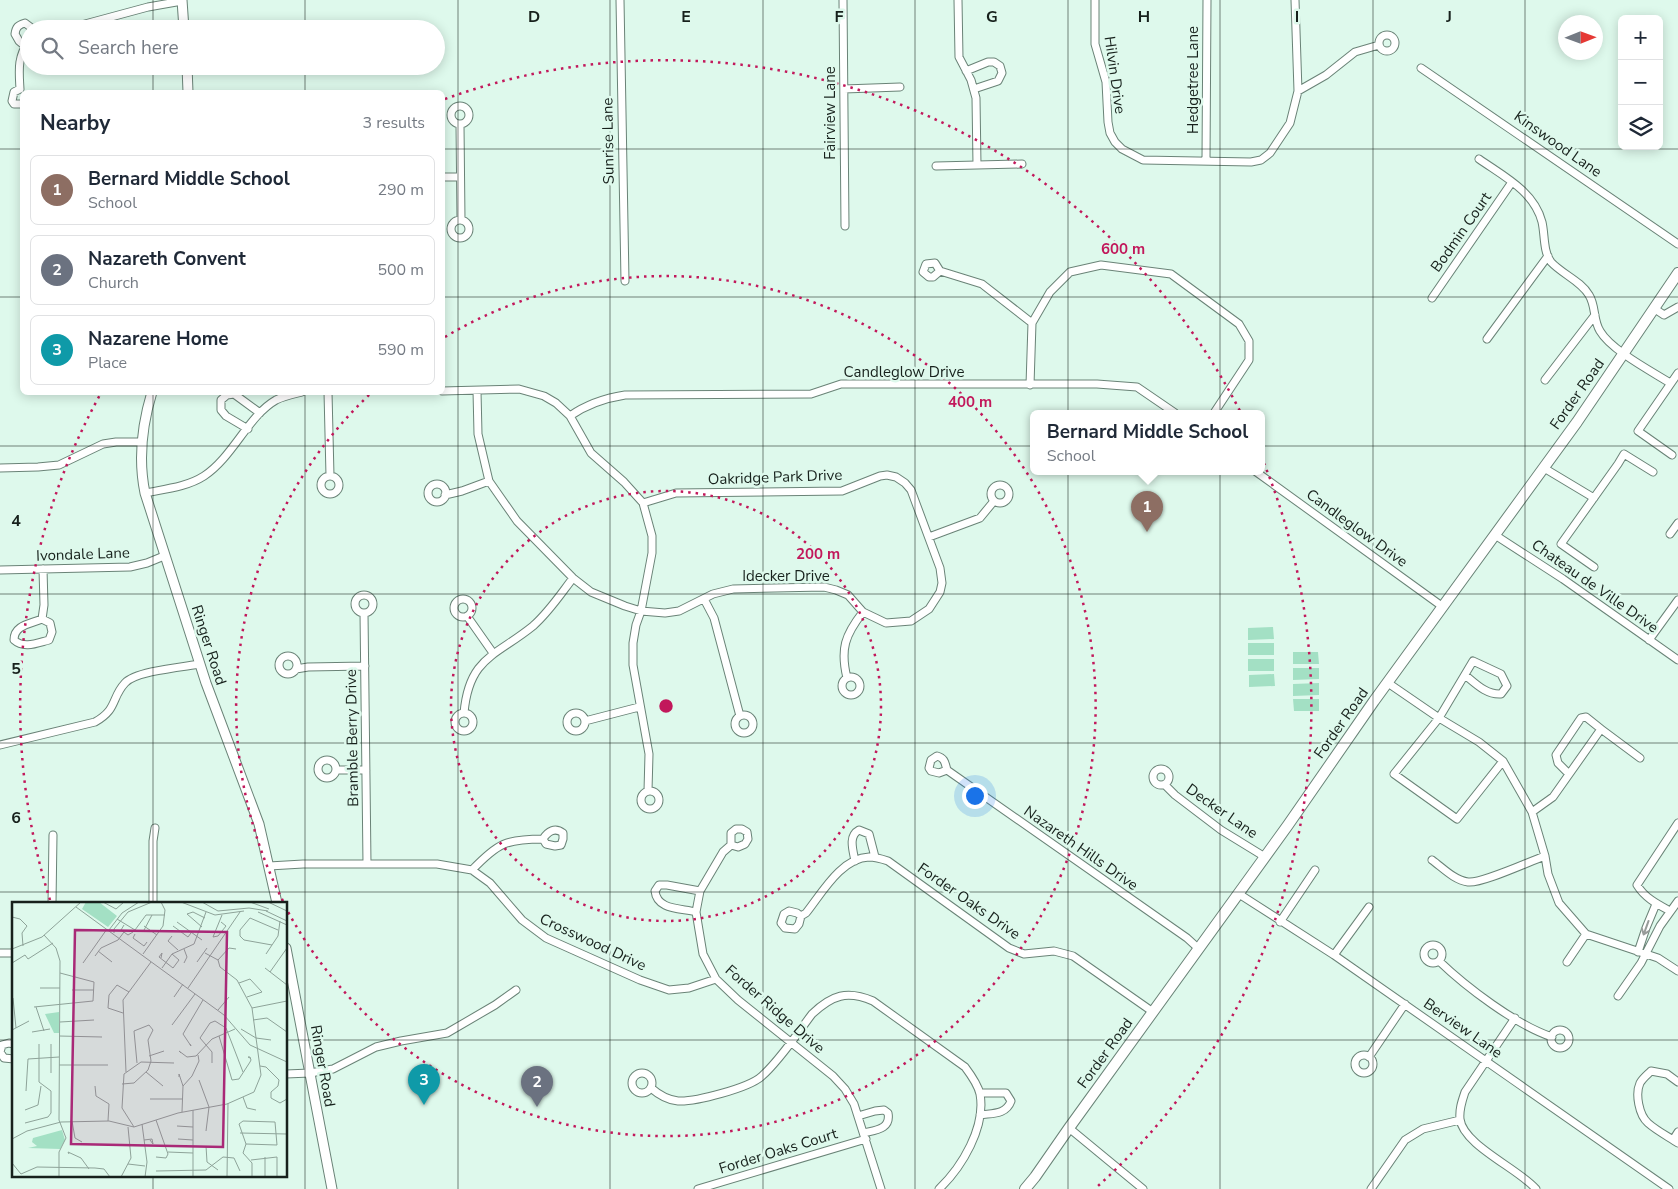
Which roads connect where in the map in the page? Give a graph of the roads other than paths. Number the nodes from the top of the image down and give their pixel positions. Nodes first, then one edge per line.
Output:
1 (620, 0) edge
2 (843, 0) edge
3 (958, 0) edge
4 (1095, 0) edge
5 (1207, 0) edge
6 (1295, 0) edge
7 (182, 1) edge
8 (100, 20) edge
9 (183, 20) edge
10 (20, 25) edge
11 (20, 41) edge
12 (1379, 45) dead end
13 (1421, 68) dead end
14 (966, 70) junction
15 (21, 75) edge
16 (187, 75) edge
17 (900, 87) dead end
18 (844, 89) junction
19 (974, 89) junction
20 (23, 90) edge
21 (188, 90) edge
22 (20, 91) edge
23 (1298, 91) junction
24 (20, 105) edge
25 (460, 124) dead end
26 (1479, 159) dead end
27 (1206, 160) junction
28 (1022, 164) dead end
29 (977, 165) junction
30 (936, 166) dead end
31 (445, 177) edge
32 (460, 177) junction
33 (1512, 182) junction
34 (461, 220) dead end
35 (845, 226) dead end
36 (1678, 244) edge
37 (1548, 256) junction
38 (940, 271) dead end
39 (1678, 273) edge
40 (625, 281) dead end
41 (1432, 298) dead end
42 (1678, 308) edge
43 (1655, 309) junction
44 (1595, 315) junction
45 (1032, 323) junction
46 (1487, 339) dead end
47 (1624, 354) junction
48 (1678, 372) edge
49 (1545, 380) dead end
50 (1670, 383) junction
51 (1030, 385) junction
52 (445, 391) edge
53 (477, 391) junction
54 (151, 395) edge
55 (227, 395) edge
56 (235, 395) edge
57 (292, 395) edge
58 (328, 395) edge
59 (1171, 410) edge
60 (1216, 410) edge
61 (260, 413) junction
62 (570, 416) junction
63 (248, 430) junction
64 (142, 442) junction
65 (1672, 455) dead end
66 (0, 468) edge
67 (1544, 468) junction
68 (1653, 472) dead end
69 (1261, 475) edge
70 (330, 476) dead end
71 (489, 481) junction
72 (145, 492) junction
73 (445, 495) dead end
74 (1594, 498) junction
75 (994, 501) dead end
76 (643, 502) junction
77 (1678, 524) edge
78 (1670, 534) dead end
79 (1495, 535) junction
80 (929, 537) junction
81 (164, 556) junction
82 (1594, 567) dead end
83 (43, 569) junction
84 (0, 570) edge
85 (573, 578) junction
86 (704, 599) junction
87 (1678, 600) edge
88 (1443, 607) junction
89 (641, 611) junction
90 (863, 612) junction
91 (364, 613) dead end
92 (468, 616) dead end
93 (42, 620) junction
94 (1649, 640) junction
95 (493, 653) junction
96 (1678, 660) edge
97 (200, 664) junction
98 (365, 666) junction
99 (296, 669) dead end
100 (1465, 675) junction
101 (847, 678) dead end
102 (1388, 684) junction
103 (640, 707) junction
104 (464, 713) dead end
105 (740, 716) dead end
106 (1439, 718) junction
107 (585, 721) dead end
108 (1601, 730) junction
109 (0, 745) edge
110 (1640, 758) dead end
111 (1503, 761) junction
112 (336, 770) dead end
113 (366, 770) junction
114 (947, 770) dead end
115 (1570, 774) junction
116 (1165, 785) dead end
117 (648, 791) dead end
118 (1532, 812) junction
119 (1678, 823) edge
120 (155, 828) dead end
121 (53, 835) dead end
122 (544, 839) dead end
123 (731, 845) dead end
124 (1545, 856) junction
125 (875, 857) junction
126 (1265, 857) junction
127 (855, 860) junction
128 (1432, 860) dead end
129 (367, 863) junction
130 (269, 866) junction
131 (472, 870) junction
132 (1315, 870) dead end
133 (700, 891) junction
134 (1238, 894) junction
135 (1678, 901) edge
136 (52, 902) edge
137 (153, 902) edge
138 (277, 902) edge
139 (1656, 904) junction
140 (1369, 907) dead end
141 (1670, 911) junction
142 (696, 912) junction
143 (801, 916) dead end
144 (1280, 922) junction
145 (1586, 934) junction
146 (1199, 949) junction
147 (1642, 953) junction
148 (1334, 955) junction
149 (288, 956) edge
150 (1439, 961) dead end
151 (1566, 962) dead end
152 (1678, 971) edge
153 (716, 979) junction
154 (516, 990) dead end
155 (1618, 996) dead end
156 (1405, 1004) junction
157 (1153, 1012) junction
158 (1515, 1018) junction
159 (1552, 1037) dead end
160 (791, 1041) junction
161 (12, 1044) edge
162 (0, 1052) edge
163 (1369, 1057) dead end
164 (12, 1059) edge
165 (1486, 1060) junction
166 (288, 1074) edge
167 (310, 1074) junction
168 (1678, 1082) edge
169 (651, 1088) dead end
170 (980, 1093) junction
171 (980, 1115) junction
172 (858, 1116) junction
173 (1460, 1120) junction
174 (1069, 1128) junction
175 (1678, 1132) edge
176 (865, 1136) junction
177 (1676, 1141) edge
178 (332, 1189) edge
179 (698, 1189) edge
180 (880, 1189) edge
181 (939, 1189) edge
182 (1025, 1189) edge
183 (1143, 1189) edge
184 (1371, 1189) edge
185 (1536, 1189) edge
186 (1669, 1189) edge

1 - 40 street, Sunrise Lane
2 - 18 street, Fairview Lane
3 - 14 street
4 - 27 street, Hilvin Drive
5 - 27 street, Hedgetree Lane
6 - 23 street
7 - 8 street
7 - 9 street
10 - 11 street
12 - 23 street
13 - 36 street, Kinswood Lane
14 - 19 street
14 - 19 street
15 - 20 street
16 - 21 street
17 - 18 street
18 - 35 street, Fairview Lane
19 - 29 street
22 - 24 street
23 - 27 street
25 - 32 street
26 - 33 street
28 - 29 street
29 - 30 street
31 - 32 street
32 - 34 street
33 - 37 street
33 - 41 street, Bodmin Court
37 - 44 street
37 - 46 street
38 - 45 street
39 - 43 main road, Forder Road
42 - 43 street
43 - 47 main road, Forder Road
44 - 47 street
44 - 49 street
45 - 51 street
45 - 60 street
47 - 50 street
47 - 67 main road, Forder Road
48 - 50 street
50 - 65 street
51 - 59 street, Candleglow Drive
51 - 62 street, Candleglow Drive
52 - 53 street
53 - 62 street
53 - 71 street, Idecker Drive
54 - 64 street, Ringer Road
55 - 63 street
56 - 61 street
57 - 61 street
58 - 70 street
61 - 63 street
62 - 76 street
63 - 72 street
64 - 66 street
64 - 72 street, Ringer Road
67 - 74 street
67 - 79 main road, Forder Road
68 - 74 street
69 - 88 street, Candleglow Drive
71 - 73 street
71 - 85 street, Idecker Drive
72 - 81 street, Ringer Road
74 - 82 street
75 - 80 street
76 - 80 street, Oakridge Park Drive
76 - 89 street
77 - 78 street
79 - 88 main road, Forder Road
79 - 94 street, Chateau de Ville Drive
80 - 90 street, Idecker Drive
81 - 83 street, Ivondale Lane
81 - 97 street, Ringer Road
83 - 84 street, Ivondale Lane
83 - 93 street
85 - 89 street, Idecker Drive
85 - 95 street
86 - 89 street, Idecker Drive
86 - 90 street, Idecker Drive
86 - 105 street
87 - 94 street
88 - 102 main road, Forder Road
89 - 103 street
90 - 101 street
91 - 98 street, Bramble Berry Drive
92 - 95 street
93 - 93 street
94 - 96 street, Chateau de Ville Drive
95 - 104 street
97 - 109 street
97 - 130 street, Ringer Road
98 - 99 street
98 - 113 street, Bramble Berry Drive
100 - 100 street
100 - 106 street
102 - 106 street
102 - 126 main road, Forder Road
103 - 107 street
103 - 117 street
106 - 111 street
106 - 111 street
108 - 110 street
108 - 115 street
108 - 115 street
111 - 118 street
112 - 113 street
113 - 129 street, Bramble Berry Drive
114 - 146 street, Nazareth Hills Drive
115 - 118 street
116 - 126 street, Decker Lane
118 - 124 street
119 - 139 street
120 - 137 street
121 - 136 street
122 - 131 street
123 - 133 street, Forder Ridge Drive
124 - 128 street
124 - 145 street
125 - 127 street
125 - 127 street
125 - 157 street, Forder Oaks Drive
126 - 134 main road, Forder Road
127 - 143 street
129 - 130 street, Crosswood Drive
129 - 131 street, Crosswood Drive
130 - 138 street, Ringer Road
131 - 153 street, Crosswood Drive
132 - 144 street
133 - 142 street, Forder Ridge Drive
133 - 142 street
134 - 144 street, Berview Lane
134 - 146 main road, Forder Road
135 - 141 street
139 - 141 street
139 -> 147 street
140 - 148 street
141 - 147 street
142 - 153 street, Forder Ridge Drive
144 - 148 street, Berview Lane
145 - 147 street
145 - 151 street
146 - 157 main road, Forder Road
147 - 152 street
147 - 155 street
148 - 156 street, Berview Lane
149 - 167 street, Ringer Road
150 - 158 street
153 - 160 street, Forder Ridge Drive
154 - 167 street
156 - 163 street
156 - 165 street, Berview Lane
157 - 174 main road, Forder Road
158 - 159 street
158 - 165 street
160 - 169 street
160 - 170 street
160 - 172 street, Forder Ridge Drive
161 - 162 street
162 - 164 street
165 - 173 street
165 - 186 street, Berview Lane
166 - 167 street
167 - 178 street, Ringer Road
168 - 177 street
170 - 171 street
170 - 171 street
171 - 181 street
172 - 176 street, Forder Ridge Drive
172 - 176 street
173 - 184 street
173 - 185 street
174 - 182 main road, Forder Road
174 - 183 street
175 - 177 street
176 - 179 street, Forder Oaks Court
176 - 180 street, Forder Ridge Drive

